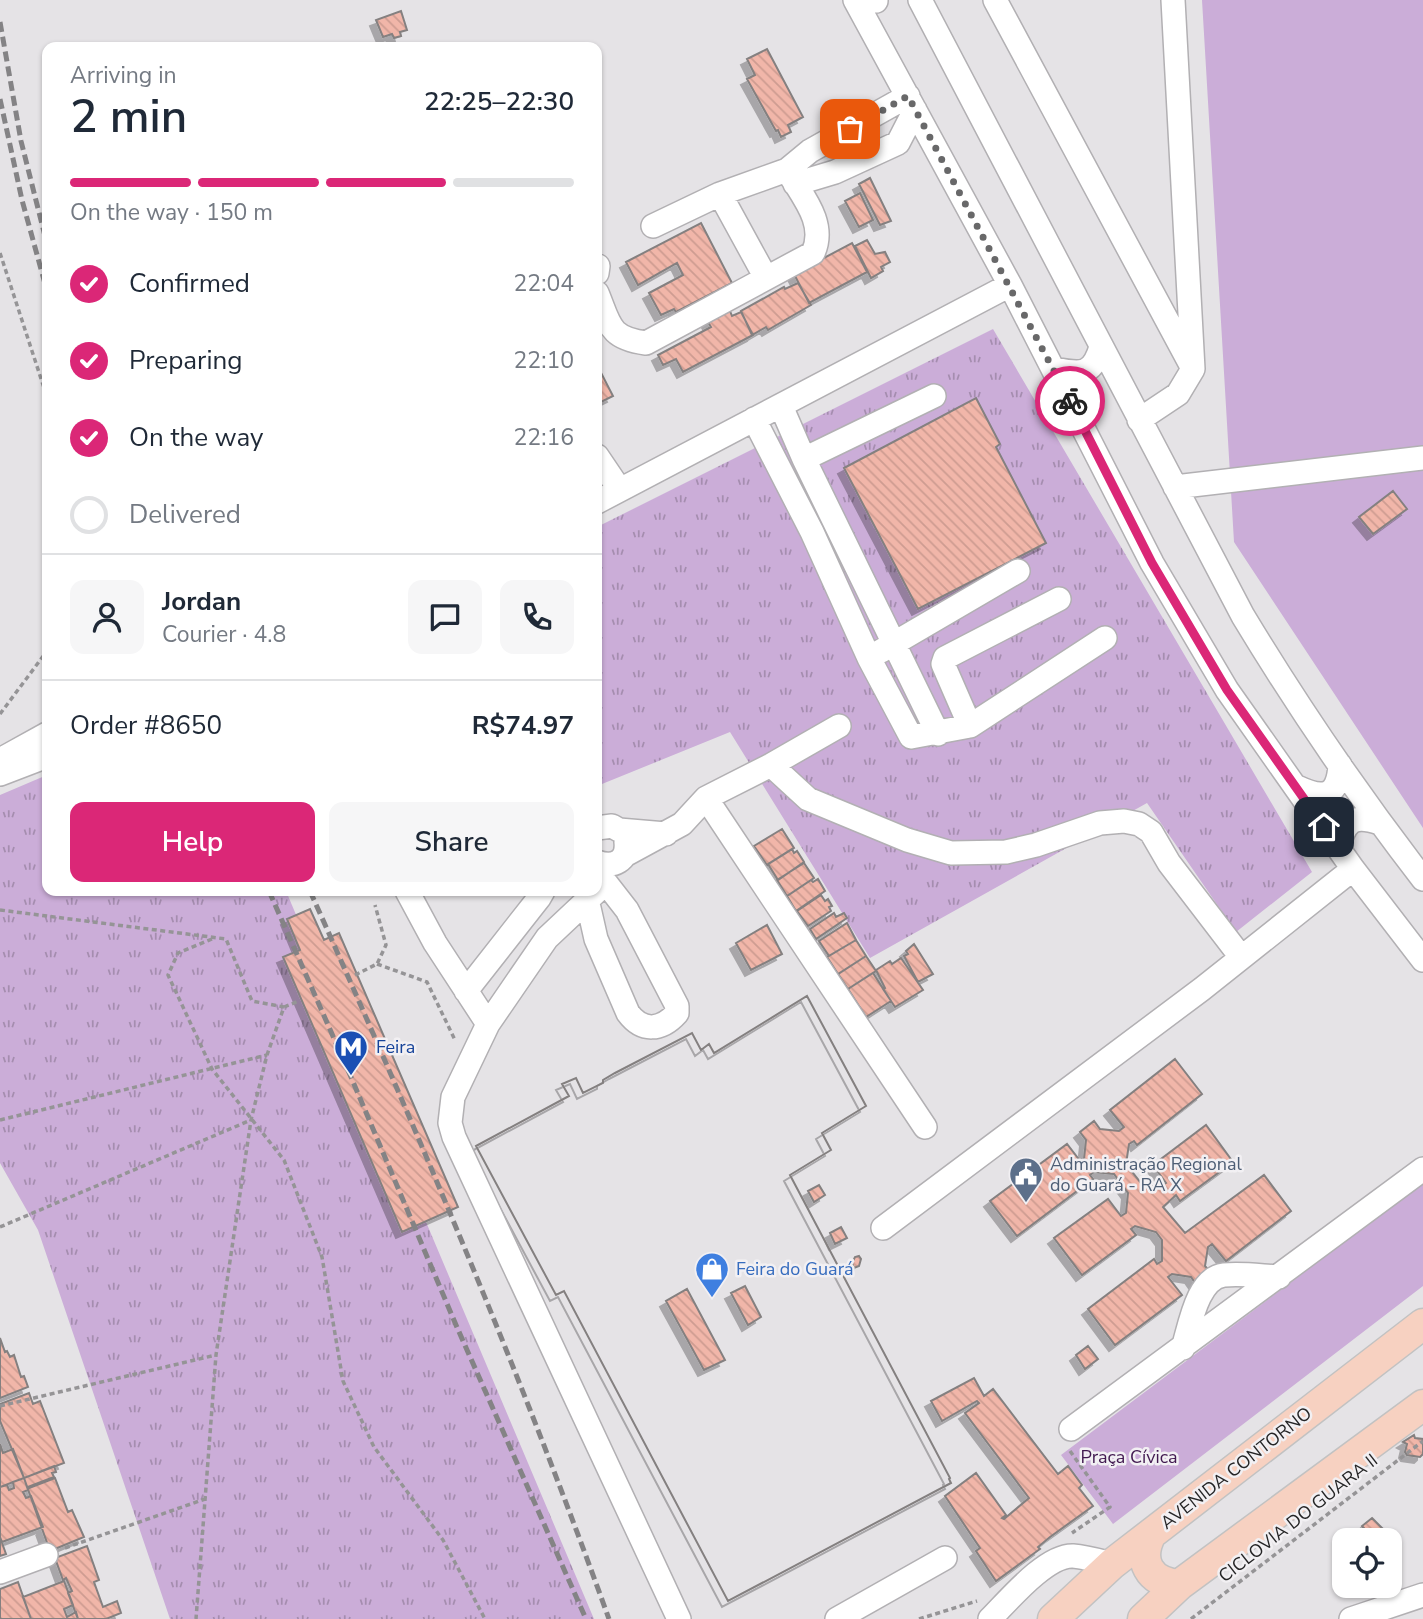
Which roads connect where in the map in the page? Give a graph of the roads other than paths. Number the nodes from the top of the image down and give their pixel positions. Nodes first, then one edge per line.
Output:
1 (855, 0) edge
2 (876, 0) edge
3 (920, 0) edge
4 (995, 0) edge
5 (1173, 0) edge
6 (870, 25) junction
7 (912, 103) junction
8 (791, 177) junction
9 (720, 194) junction
10 (653, 226) dead end
11 (766, 278) junction
12 (1010, 285) junction
13 (602, 304) edge
14 (1101, 347) junction
15 (1053, 369) junction
16 (1193, 369) junction
17 (934, 396) dead end
18 (781, 405) junction
19 (754, 419) junction
20 (1139, 420) junction
21 (1423, 458) edge
22 (804, 459) junction
23 (602, 463) edge
24 (1175, 487) junction
25 (620, 490) junction
26 (602, 499) edge
27 (836, 520) junction
28 (812, 532) junction
29 (1018, 571) dead end
30 (1059, 599) dead end
31 (1105, 638) dead end
32 (894, 643) junction
33 (869, 658) junction
34 (839, 726) dead end
35 (970, 726) junction
36 (938, 734) junction
37 (42, 737) edge
38 (42, 758) edge
39 (0, 760) edge
40 (771, 765) junction
41 (1340, 765) junction
42 (0, 774) edge
43 (1297, 787) junction
44 (706, 798) junction
45 (1380, 823) junction
46 (609, 828) edge
47 (667, 834) junction
48 (1338, 847) junction
49 (1353, 869) junction
50 (602, 877) edge
51 (1423, 879) edge
52 (602, 880) edge
53 (602, 888) edge
54 (410, 896) edge
55 (540, 896) edge
56 (585, 896) edge
57 (597, 896) edge
58 (1241, 957) junction
59 (1423, 960) edge
60 (466, 990) junction
61 (488, 1024) junction
62 (925, 1127) dead end
63 (1423, 1169) edge
64 (883, 1228) dead end
65 (1279, 1277) junction
66 (1423, 1324) edge
67 (1183, 1348) junction
68 (1423, 1405) edge
69 (1068, 1436) road end
70 (1151, 1534) junction
71 (47, 1555) road end
72 (945, 1558) dead end
73 (1112, 1563) junction
74 (0, 1572) edge
75 (1179, 1585) junction
76 (1423, 1595) edge
77 (988, 1608) edge
78 (679, 1619) edge
79 (837, 1619) edge
80 (1053, 1619) edge
81 (1143, 1619) edge
82 (1351, 1619) edge

1 - 6 street
2 - 6 street
3 - 14 street
4 - 16 street
5 - 16 street
6 - 7 street
7 - 8 street
7 - 8 street
7 - 12 street
8 - 9 street
8 - 11 street
9 - 10 street
9 - 11 street
11 - 13 street
12 - 15 street
12 - 18 street
14 - 15 street
14 - 20 street
15 - 43 street
16 - 20 street
17 - 22 street
18 - 19 street
18 - 22 street
19 - 25 street
19 - 28 street
20 - 24 street
21 - 24 street
22 - 27 street
23 - 25 street
24 - 41 street
25 - 26 street
27 - 28 street
27 - 32 street
28 - 33 street
29 - 32 street
30 - 35 street
31 - 35 street
32 - 33 street
32 - 36 street
33 - 36 street
34 - 40 street
35 - 36 street
37 - 39 street
38 - 42 street
40 - 44 street
40 - 58 street
41 - 43 street
41 - 45 street
43 - 48 street
44 - 47 street
44 - 62 street
45 - 48 street
45 - 51 street
46 - 47 street
46 - 50 street
47 - 52 street
48 - 49 street
49 - 58 street
49 - 59 street
53 - 57 street
54 - 60 street
55 - 60 street
56 - 61 street
58 - 64 street
60 - 61 street
61 - 78 street
63 - 65 street
65 - 67 street
65 - 67 street
66 - 70 main road, AVENIDA CONTORNO
67 - 69 street
68 - 75 main road
70 - 73 main road, AVENIDA CONTORNO
70 - 75 main road
71 - 74 street
72 - 79 street
73 - 77 street
73 - 80 main road, AVENIDA CONTORNO
75 - 81 main road
76 - 82 street

